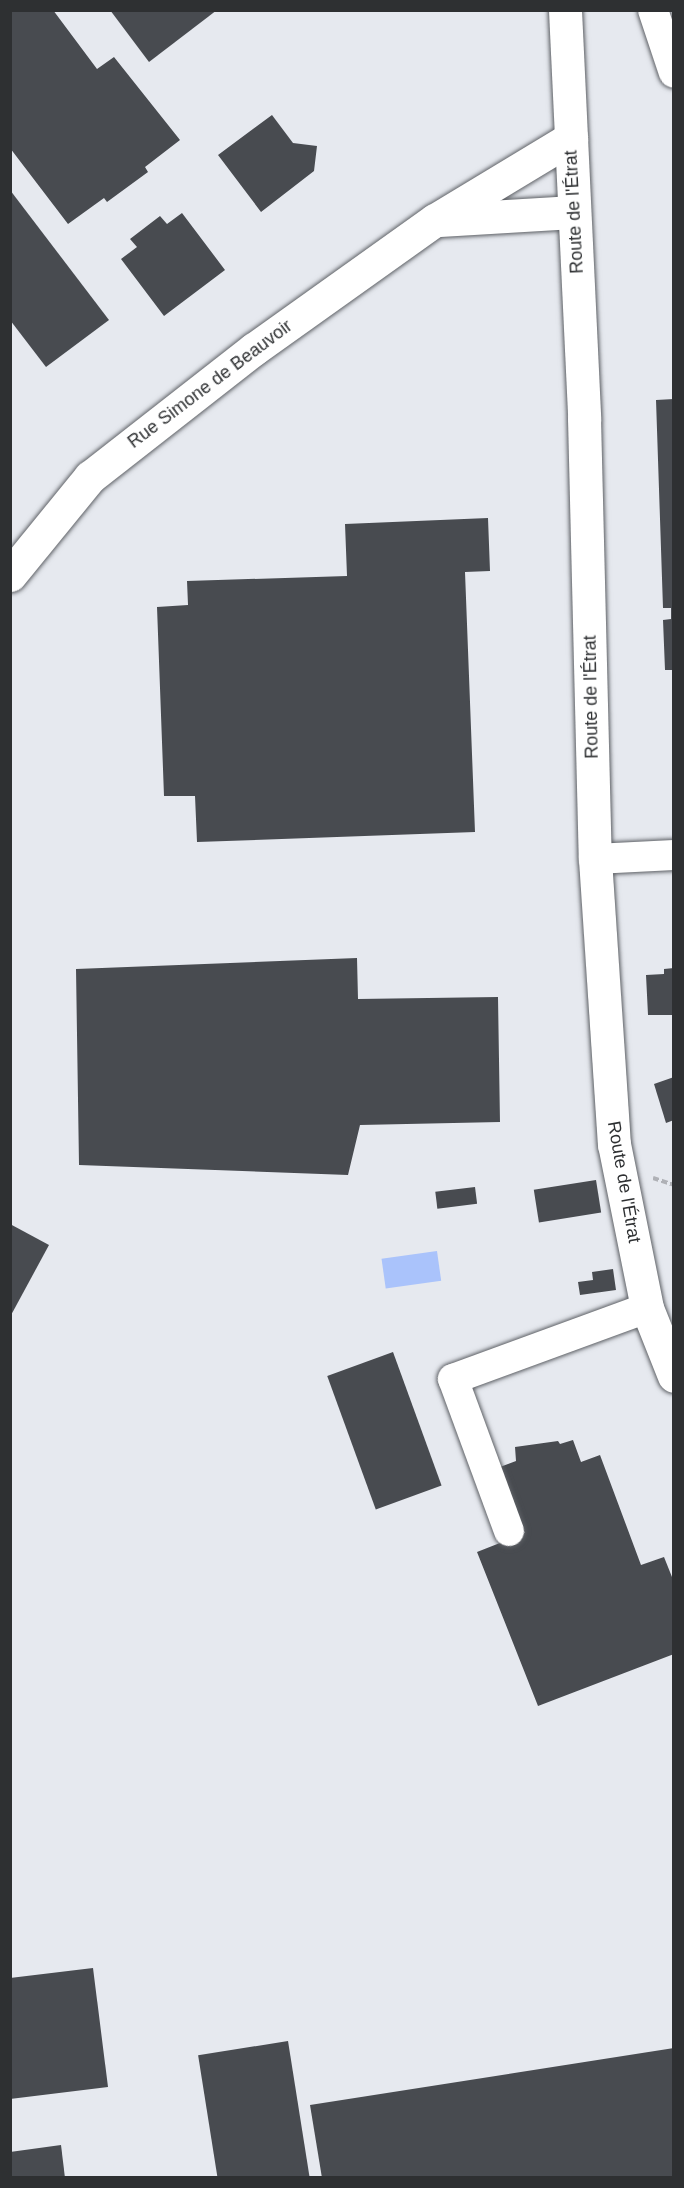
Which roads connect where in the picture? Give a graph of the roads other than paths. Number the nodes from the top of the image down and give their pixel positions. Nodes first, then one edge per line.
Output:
1 (565, 10) edge
2 (653, 10) edge
3 (674, 73) edge
4 (571, 138) junction
5 (574, 212) junction
6 (435, 220) junction
7 (10, 575) edge
8 (674, 855) edge
9 (595, 860) junction
10 (647, 1308) junction
11 (674, 1376) edge
12 (508, 1531) dead end

1 - 4 main road, Route de l'Étrat
2 - 3 street
4 - 5 main road, Route de l'Étrat
4 - 6 main road, Rue Simone de Beauvoir
5 - 6 main road
5 - 9 main road, Route de l'Étrat
6 - 7 main road, Rue Simone de Beauvoir
8 - 9 street
9 - 10 main road, Route de l'Étrat
10 - 11 main road, Route de l'Étrat
10 - 12 street

